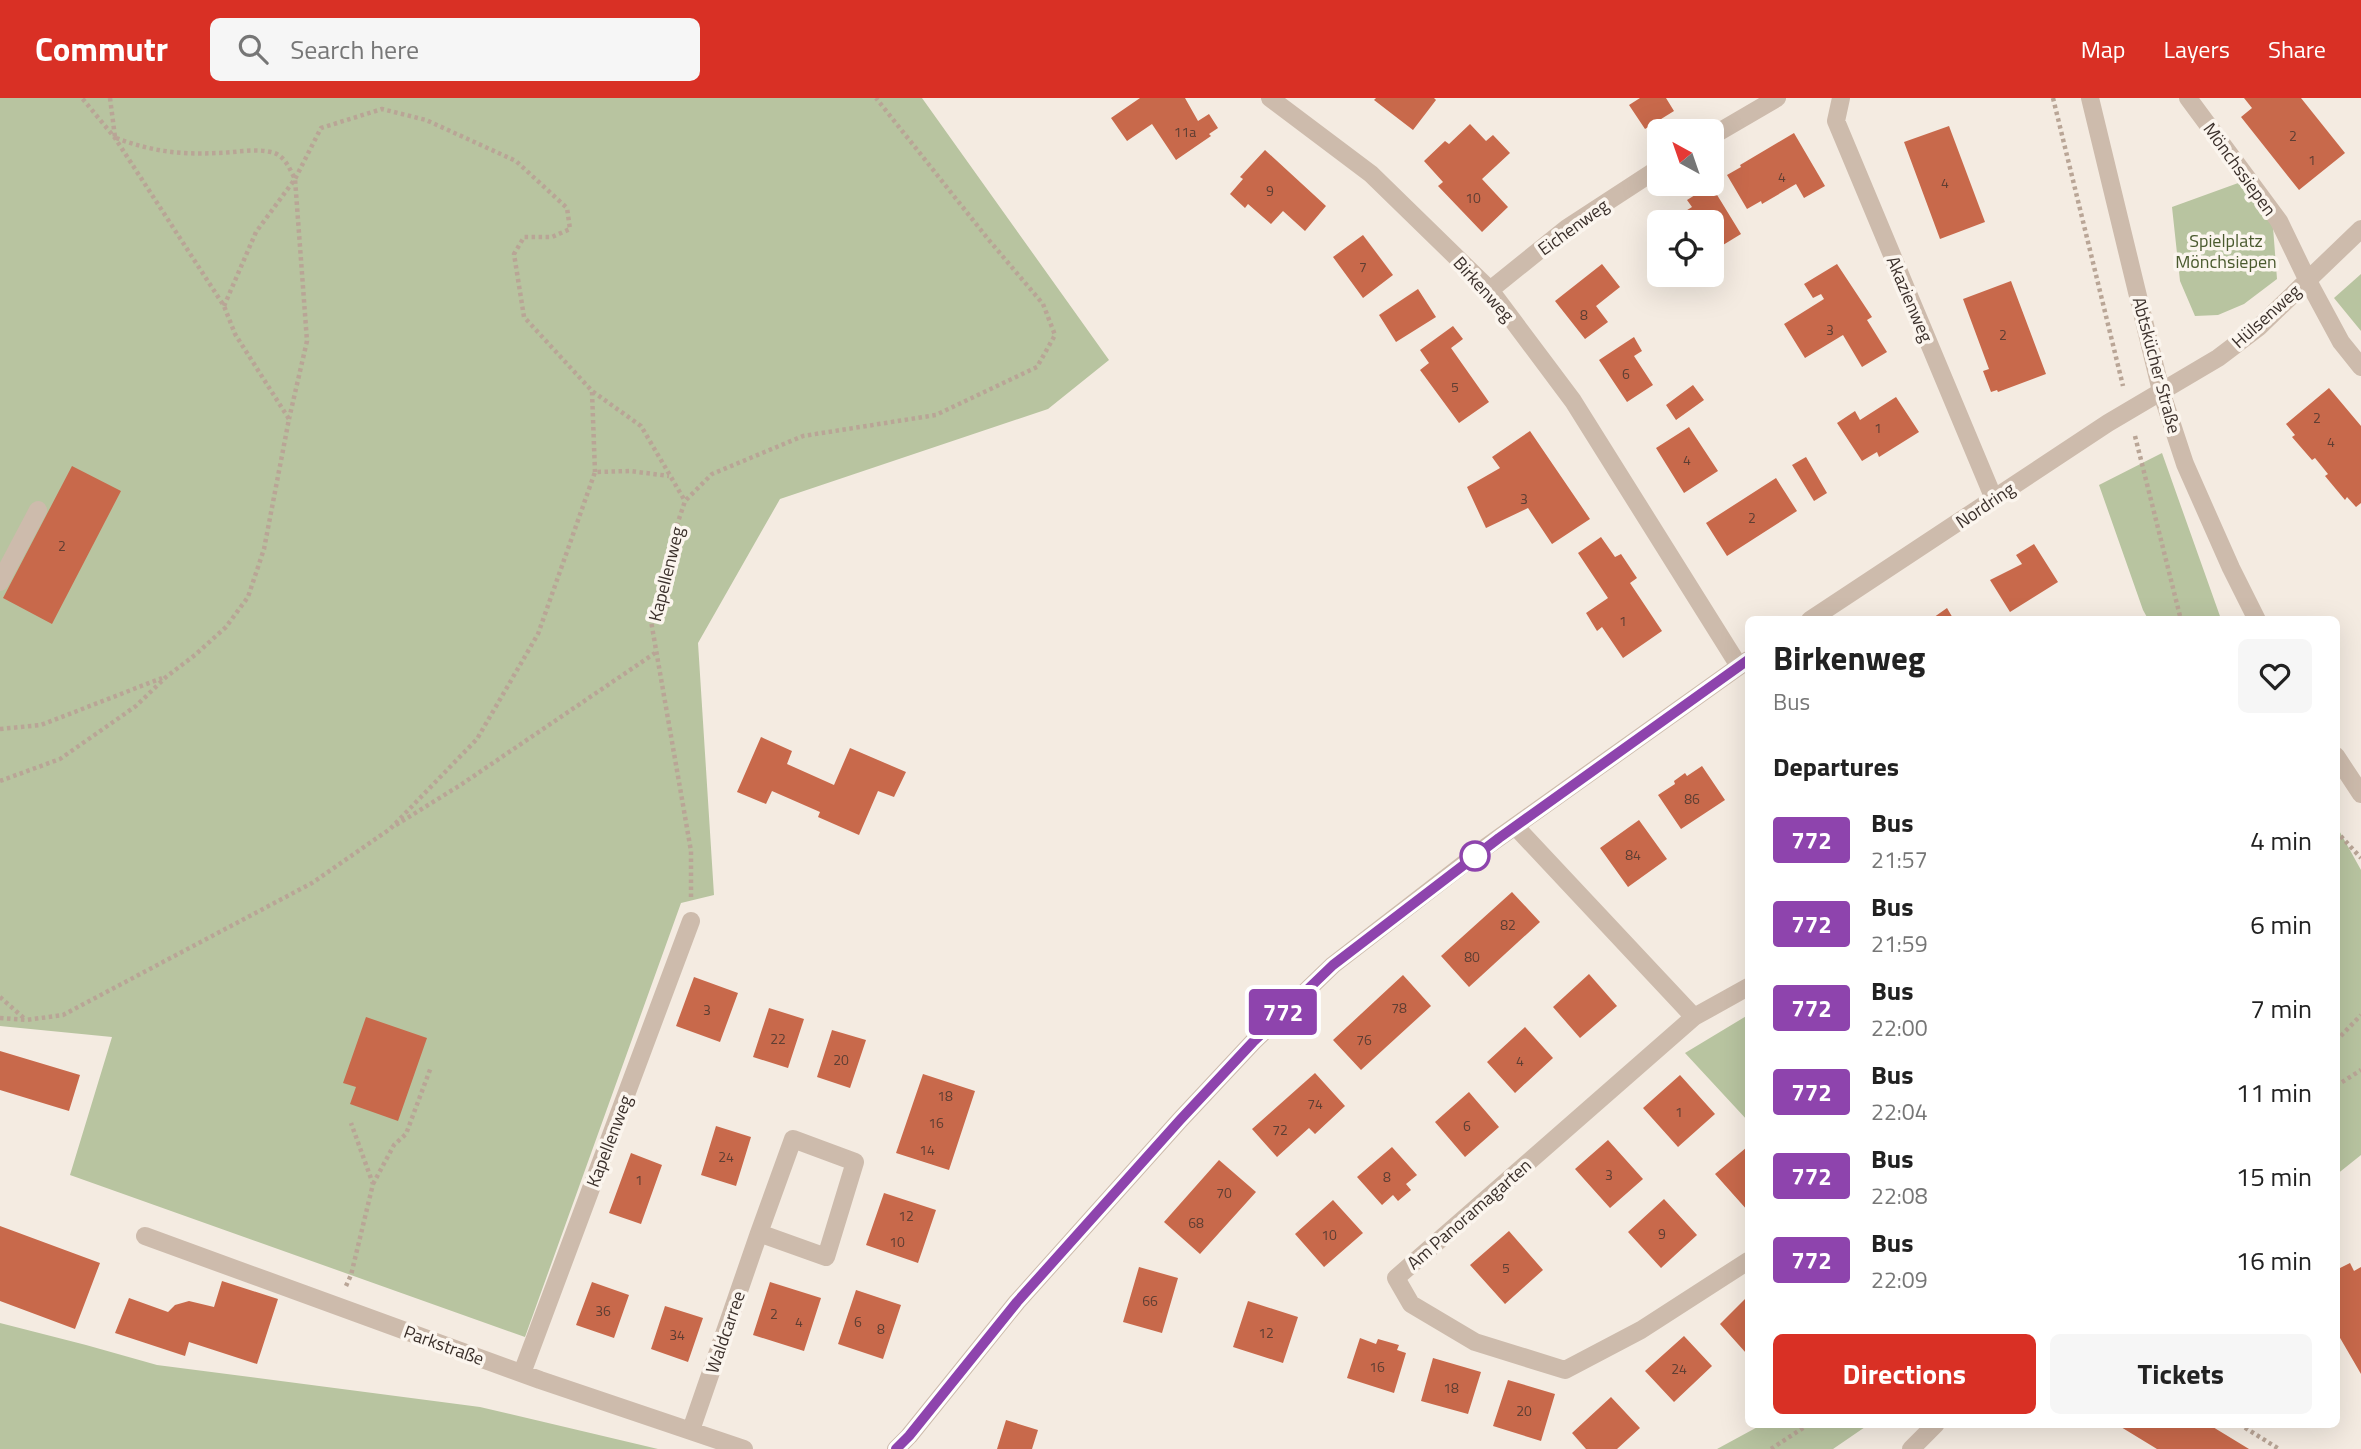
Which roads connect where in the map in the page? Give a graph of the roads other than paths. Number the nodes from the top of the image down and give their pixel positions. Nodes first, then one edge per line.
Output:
1 (1270, 98) edge
2 (1777, 98) edge
3 (1841, 98) edge
4 (2090, 98) edge
5 (2188, 98) edge
6 (1724, 129) edge
7 (1647, 176) edge
8 (2361, 229) edge
9 (2307, 279) junction
10 (1490, 290) junction
11 (2361, 367) edge
12 (2161, 391) junction
13 (1994, 499) junction
14 (38, 510) dead end
15 (0, 582) edge
16 (1816, 616) edge
17 (2255, 616) edge
18 (1744, 663) edge
19 (2340, 762) edge
20 (2361, 794) edge
21 (1516, 826) junction
22 (691, 921) road end
23 (1745, 989) edge
24 (1694, 1017) junction
25 (759, 1233) junction
26 (145, 1236) dead end
27 (1745, 1263) edge
28 (522, 1373) junction
29 (1932, 1428) edge
30 (691, 1430) junction
31 (744, 1449) edge
32 (896, 1449) edge
33 (1911, 1449) edge

1 - 10 street, Birkenweg
2 - 6 street
3 - 13 street, Akazienweg
4 - 12 street, Abtskücher Straße
5 - 9 street, Mönchssiepen
7 - 10 street, Eichenweg
8 - 9 street, Hülsenweg
9 - 11 street, Mönchssiepen
9 - 12 street, Hülsenweg
10 - 18 street, Birkenweg
12 - 13 street, Nordring
12 - 17 street, Abtskücher Straße
13 - 16 street, Nordring
14 - 15 street
18 - 21 street
19 - 20 street
21 - 24 street
21 - 32 street
22 - 28 street, Kapellenweg
23 - 24 street, Am Panoramagarten
24 - 27 street, Am Panoramagarten
25 - 25 street, Waldcarree
25 - 30 street, Waldcarree
26 - 28 street, Parkstraße
28 - 30 street, Parkstraße
29 - 33 street
30 - 31 street, Parkstraße

